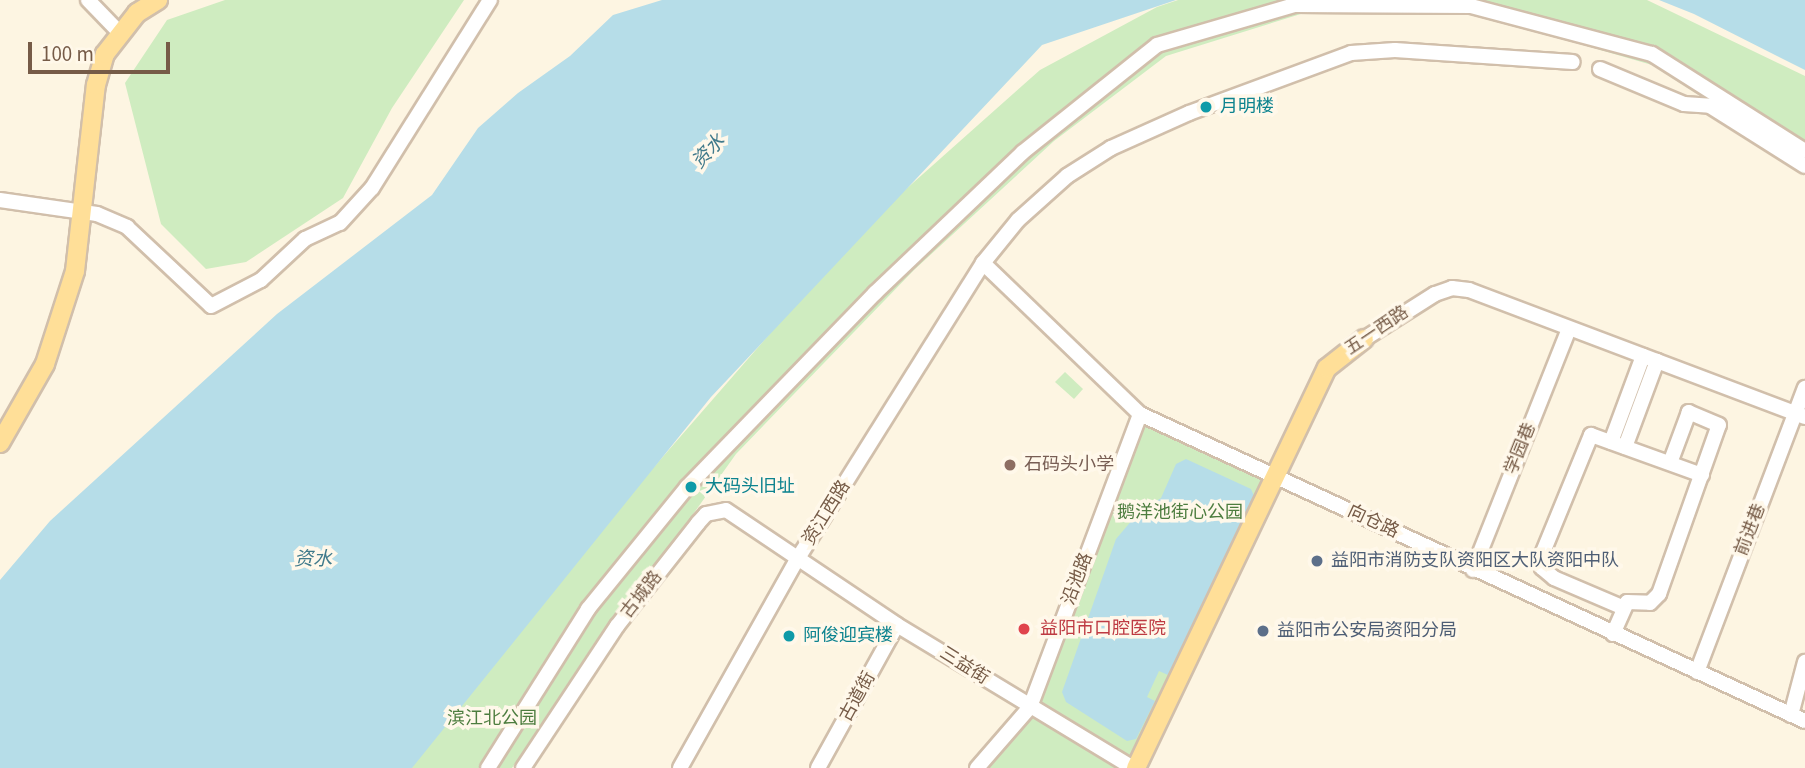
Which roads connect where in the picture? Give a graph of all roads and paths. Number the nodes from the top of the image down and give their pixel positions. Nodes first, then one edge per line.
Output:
1 (88, 0) edge
2 (158, 0) edge
3 (490, 0) edge
4 (119, 32) junction
5 (1573, 62) dead end
6 (1600, 69) dead end
7 (1805, 151) edge
8 (1805, 166) edge
9 (0, 200) edge
10 (83, 211) junction
11 (983, 263) junction
12 (1569, 328) junction
13 (1364, 339) joint
14 (1650, 359) junction
15 (1805, 388) edge
16 (1140, 414) junction
17 (1800, 415) edge
18 (0, 443) edge
19 (1618, 445) junction
20 (1670, 463) junction
21 (1702, 475) junction
22 (1282, 480) junction
23 (798, 558) junction
24 (1474, 570) junction
25 (1624, 608) junction
26 (897, 625) junction
27 (1613, 634) junction
28 (1805, 662) edge
29 (1696, 672) junction
30 (1030, 707) junction
31 (1791, 715) junction
32 (1805, 721) edge
33 (488, 768) edge
34 (523, 768) edge
35 (680, 768) edge
36 (818, 768) edge
37 (977, 768) edge
38 (1134, 768) edge
39 (1146, 768) edge

1 - 4 street
2 - 4 main road
3 - 10 street
4 - 10 main road
5 - 11 street, 资江西路
6 - 8 street
7 - 33 street
9 - 10 street
10 - 18 main road
11 - 16 street, 向仓路
11 - 23 street, 资江西路
12 - 13 street, 五一西路
12 - 14 street, 五一西路
12 - 24 street, 学园巷
13 - 22 main road, 五一西路
14 - 17 street, 五一西路
14 - 19 street
15 - 17 street, 前进巷
16 - 22 street, 向仓路
16 - 30 street, 沿池路
17 - 29 street, 前进巷
19 - 20 street
19 - 25 street
20 - 21 street
20 - 21 street
21 - 25 street
22 - 24 street, 向仓路
22 - 38 main road, 五一西路
22 - 39 main road
23 - 26 street, 三益街
23 - 34 street, 古城路
23 - 35 street, 资江西路
24 - 27 street, 向仓路
25 - 27 street
26 - 30 street, 三益街
26 - 36 street, 古道街
27 - 29 street, 向仓路
28 - 31 street
29 - 31 street, 向仓路
30 - 37 street, 沿池路
30 - 38 street, 三益街
31 - 32 street, 向仓路

